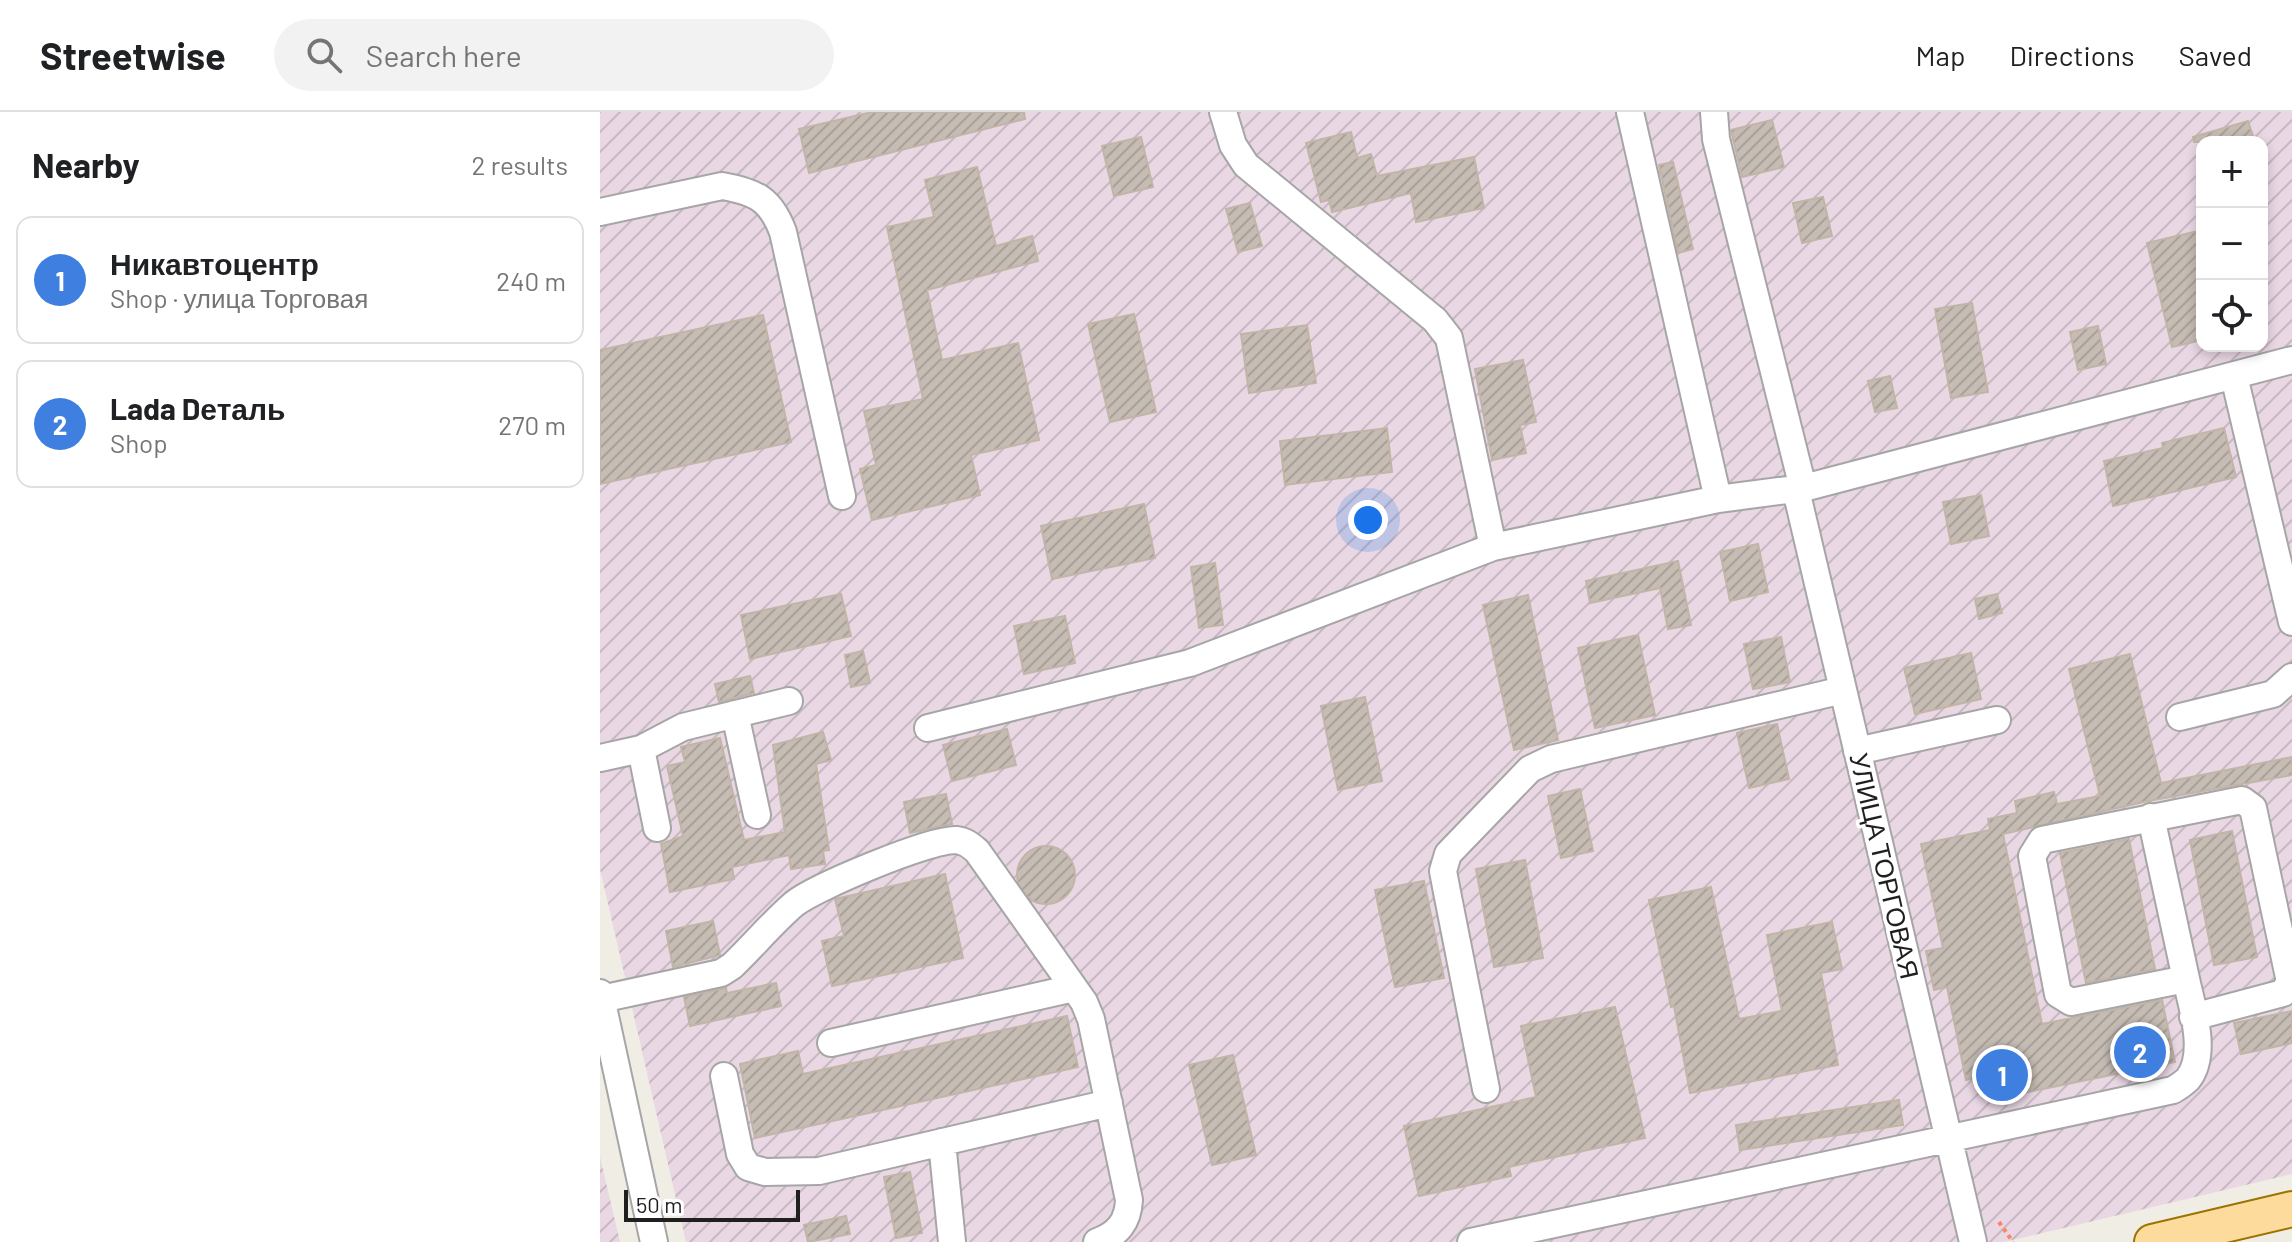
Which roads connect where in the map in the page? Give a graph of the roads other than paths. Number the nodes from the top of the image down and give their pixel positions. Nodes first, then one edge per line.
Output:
1 (1223, 112) edge
2 (1630, 112) edge
3 (1714, 112) edge
4 (600, 212) edge
5 (2292, 360) edge
6 (2234, 376) junction
7 (1800, 489) junction
8 (842, 496) dead end
9 (1718, 499) junction
10 (1493, 547) junction
11 (2292, 622) edge
12 (2292, 677) edge
13 (1843, 690) junction
14 (789, 701) dead end
15 (735, 714) junction
16 (2180, 717) dead end
17 (1997, 720) dead end
18 (928, 728) dead end
19 (641, 749) junction
20 (1857, 751) junction
21 (600, 758) edge
22 (757, 815) dead end
23 (2151, 817) junction
24 (657, 828) dead end
25 (2186, 979) junction
26 (1074, 988) junction
27 (601, 996) edge
28 (2193, 1017) junction
29 (831, 1043) dead end
30 (724, 1076) dead end
31 (1486, 1089) dead end
32 (1109, 1103) junction
33 (1949, 1139) junction
34 (942, 1142) junction
35 (2292, 1209) edge
36 (654, 1242) edge
37 (952, 1242) edge
38 (1097, 1242) edge
39 (1471, 1242) edge
40 (1973, 1242) edge
41 (2152, 1242) edge

1 - 10 street
2 - 9 street
3 - 7 street, УЛИЦА ТОРГОВАЯ
4 - 8 street
5 - 6 street
6 - 7 street
6 - 11 street
7 - 9 street
7 - 13 street, УЛИЦА ТОРГОВАЯ
9 - 10 street
10 - 18 street
12 - 16 street
13 - 20 street, УЛИЦА ТОРГОВАЯ
13 - 31 street
14 - 15 street
15 - 19 street
15 - 22 street
17 - 20 street
19 - 21 street
19 - 24 street
20 - 33 street, УЛИЦА ТОРГОВАЯ
23 - 25 street
23 - 25 street
23 - 28 street
25 - 28 street
26 - 27 street
26 - 29 street
26 - 32 street
27 - 36 street
28 - 33 street
30 - 34 street
32 - 34 street
32 - 38 street
33 - 39 street
33 - 40 street, УЛИЦА ТОРГОВАЯ
34 - 37 street
35 - 41 main road

